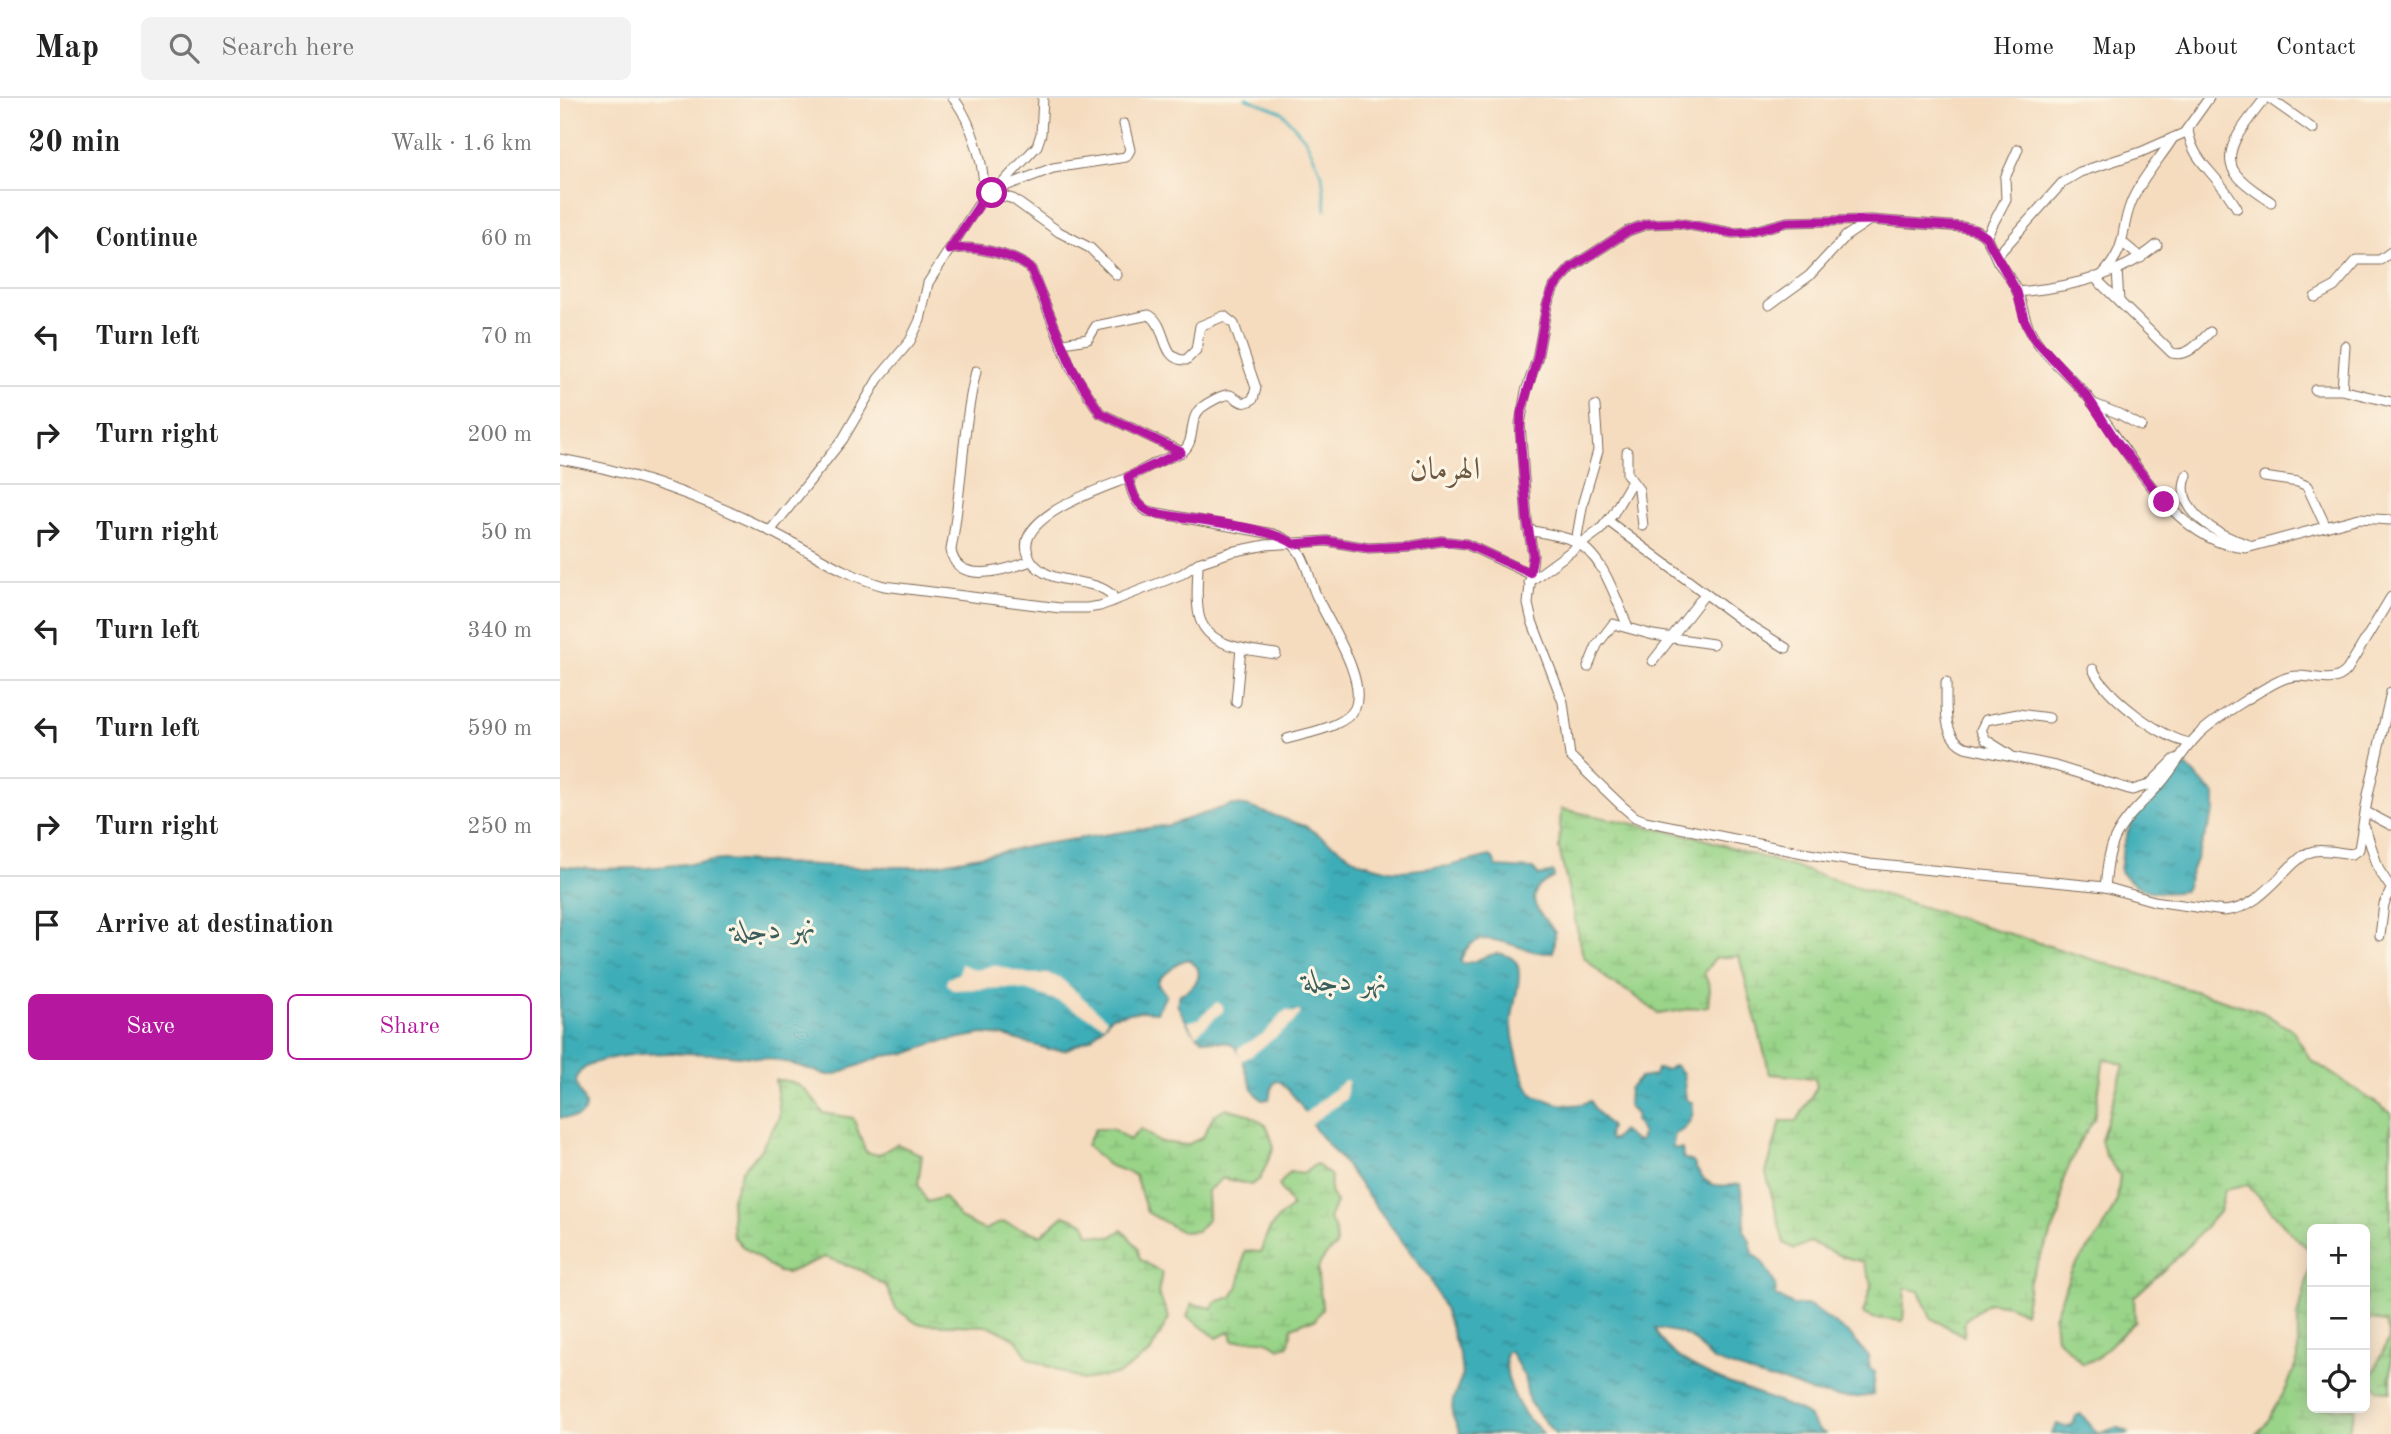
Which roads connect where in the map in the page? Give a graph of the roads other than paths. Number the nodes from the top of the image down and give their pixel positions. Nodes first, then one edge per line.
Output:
1 (953, 98) edge
2 (1043, 98) edge
3 (2209, 98) edge
4 (2267, 98) edge
5 (1124, 124) dead end
6 (2188, 129) junction
7 (2313, 130) dead end
8 (2174, 137) junction
9 (2018, 149) dead end
10 (991, 191) junction
11 (2271, 202) dead end
12 (2237, 208) dead end
13 (1871, 220) junction
14 (1986, 237) junction
15 (2123, 243) junction
16 (2157, 245) dead end
17 (949, 250) junction
18 (2391, 252) edge
19 (1996, 257) junction
20 (2141, 258) junction
21 (2117, 270) junction
22 (1117, 275) dead end
23 (2099, 275) junction
24 (2017, 292) junction
25 (2315, 297) dead end
26 (2119, 301) junction
27 (1769, 305) dead end
28 (2210, 332) dead end
29 (1063, 343) junction
30 (2344, 346) dead end
31 (976, 371) dead end
32 (2315, 390) dead end
33 (2342, 390) junction
34 (2391, 401) edge
35 (2092, 403) junction
36 (1595, 406) dead end
37 (2141, 426) dead end
38 (1181, 452) junction
39 (1627, 452) dead end
40 (560, 459) edge
41 (2187, 475) dead end
42 (1128, 477) junction
43 (2264, 477) dead end
44 (1632, 481) junction
45 (2391, 520) edge
46 (1608, 521) junction
47 (1643, 526) dead end
48 (2326, 527) junction
49 (1528, 530) junction
50 (770, 531) junction
51 (1294, 544) junction
52 (1579, 544) junction
53 (2255, 547) junction
54 (1031, 561) junction
55 (1198, 563) junction
56 (1530, 578) junction
57 (1705, 594) junction
58 (2391, 597) edge
59 (1111, 602) junction
60 (1628, 627) junction
61 (1671, 638) junction
62 (1713, 644) dead end
63 (1241, 648) junction
64 (1787, 648) dead end
65 (1276, 654) dead end
66 (1653, 661) dead end
67 (1588, 667) dead end
68 (2093, 669) dead end
69 (1946, 682) dead end
70 (2391, 692) edge
71 (1236, 702) dead end
72 (2049, 718) dead end
73 (1287, 739) dead end
74 (2188, 747) junction
75 (2011, 757) junction
76 (2366, 812) junction
77 (2391, 825) edge
78 (2364, 826) junction
79 (2105, 887) junction
80 (2391, 889) edge
81 (2380, 936) dead end

1 - 10 street
2 - 10 street
3 - 6 street
4 - 7 street
4 - 11 street
5 - 10 street
6 - 8 street
6 - 12 street
8 - 15 street
8 - 19 street
9 - 14 street
10 - 17 street
10 - 22 street
13 - 14 street
13 - 27 street
13 - 49 street
14 - 19 street
15 - 20 street
15 - 23 street
16 - 20 street
17 - 29 street
17 - 50 street
18 - 25 street
19 - 24 street
20 - 21 street
21 - 23 street
21 - 26 street
23 - 24 street
23 - 26 street
24 - 35 street
26 - 28 street
29 - 38 street
29 - 38 street
30 - 33 street
31 - 54 street
32 - 33 street
33 - 34 street
35 - 37 street
35 - 53 street
36 - 52 street
38 - 42 street
39 - 44 street
40 - 50 street
41 - 53 street
42 - 51 street
42 - 54 street
43 - 48 street
44 - 46 street
44 - 47 street
45 - 48 street
46 - 52 street
46 - 57 street
48 - 53 street
49 - 52 street
49 - 56 street
50 - 59 street
51 - 55 street
51 - 56 street
51 - 73 street
52 - 56 street
52 - 60 street
54 - 59 street
55 - 59 street
55 - 63 street
56 - 79 street
57 - 61 street
57 - 64 street
58 - 74 street
60 - 61 street
60 - 67 street
61 - 62 street
61 - 66 street
63 - 65 street
63 - 71 street
68 - 74 street
69 - 75 street
70 - 76 street
72 - 75 street
74 - 75 street
74 - 79 street
76 - 77 street
76 - 78 street
78 - 79 street
78 - 80 street
80 - 81 street

